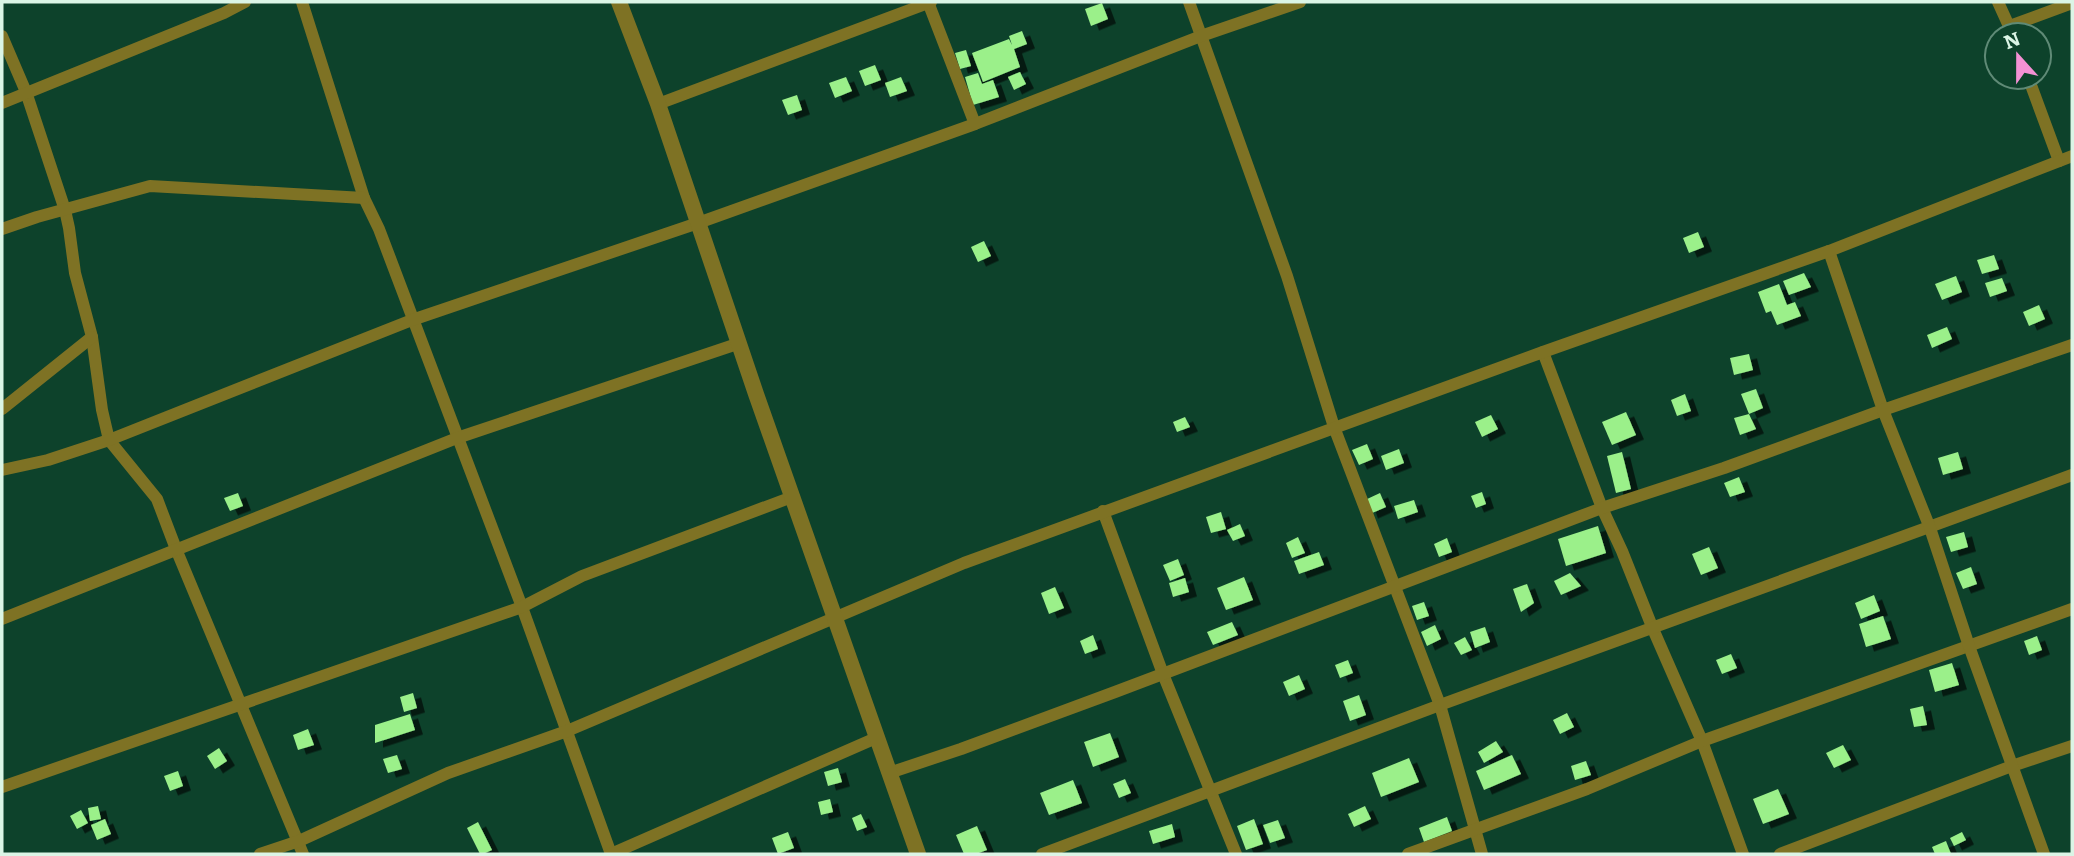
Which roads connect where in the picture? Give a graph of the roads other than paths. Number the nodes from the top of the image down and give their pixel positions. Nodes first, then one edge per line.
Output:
1 (245, 2) edge
2 (302, 2) edge
3 (619, 2) edge
4 (929, 2) edge
5 (1189, 2) edge
6 (1300, 2) edge
7 (1998, 2) edge
8 (2072, 3) edge
9 (2007, 21) edge
10 (2033, 21) edge
11 (2, 36) edge
12 (1201, 36) junction
13 (2034, 91) edge
14 (26, 92) junction
15 (2, 103) edge
16 (658, 104) junction
17 (975, 124) junction
18 (2066, 159) edge
19 (364, 198) junction
20 (65, 210) junction
21 (698, 223) junction
22 (2, 229) edge
23 (1829, 251) junction
24 (412, 320) junction
25 (92, 337) junction
26 (740, 343) junction
27 (2072, 345) edge
28 (1543, 352) junction
29 (2, 409) edge
30 (1883, 410) junction
31 (1334, 428) junction
32 (457, 438) junction
33 (110, 440) junction
34 (2, 470) edge
35 (2072, 475) edge
36 (792, 497) junction
37 (1602, 508) junction
38 (1103, 511) junction
39 (1930, 528) junction
40 (176, 549) junction
41 (1393, 586) junction
42 (522, 607) junction
43 (2072, 609) edge
44 (2, 619) edge
45 (835, 619) junction
46 (1653, 629) junction
47 (1969, 646) junction
48 (1163, 674) junction
49 (241, 704) junction
50 (1440, 705) junction
51 (568, 731) junction
52 (876, 738) junction
53 (1702, 741) junction
54 (2072, 746) edge
55 (2011, 766) junction
56 (889, 772) junction
57 (2, 786) edge
58 (1210, 791) junction
59 (1474, 831) junction
60 (299, 841) junction
61 (260, 854) edge
62 (303, 854) edge
63 (611, 854) edge
64 (918, 854) edge
65 (1042, 854) edge
66 (1236, 854) edge
67 (1408, 854) edge
68 (1482, 854) edge
69 (1742, 854) edge
70 (1780, 854) edge
71 (2044, 854) edge

1 - 14 street
2 - 19 street
3 - 16 street
4 - 16 street
4 - 17 street
5 - 12 street
6 - 12 street
7 - 9 street
8 - 10 street
11 - 14 street
12 - 17 street
12 - 31 street
13 - 18 street
14 - 15 street
14 - 20 street
16 - 21 street
17 - 21 street
18 - 23 street
19 - 20 street
19 - 24 street
20 - 22 street
20 - 25 street
21 - 24 street
21 - 26 street
23 - 28 street
23 - 30 street
24 - 32 street
24 - 33 street
25 - 29 street
25 - 33 street
26 - 32 street
26 - 36 street
27 - 30 street
28 - 31 street
28 - 37 street
30 - 37 street
30 - 39 street
31 - 38 street
31 - 41 street
32 - 40 street
32 - 42 street
33 - 34 street
33 - 40 street
35 - 39 street
36 - 42 street
36 - 45 street
37 - 41 street
37 - 46 street
38 - 45 street
38 - 48 street
39 - 46 street
39 - 47 street
40 - 44 street
40 - 49 street
41 - 48 street
41 - 50 street
42 - 49 street
42 - 51 street
43 - 47 street
45 - 51 street
45 - 52 street
46 - 50 street
46 - 53 street
47 - 53 street
47 - 55 street
48 - 56 street
48 - 58 street
49 - 57 street
49 - 60 street
50 - 58 street
50 - 59 street
51 - 60 street
51 - 63 street
52 - 56 street
52 - 63 street
53 - 59 street
53 - 69 street
54 - 55 street
55 - 70 street
55 - 71 street
56 - 64 street
58 - 65 street
58 - 66 street
59 - 67 street
59 - 68 street
60 - 61 street
60 - 62 street

